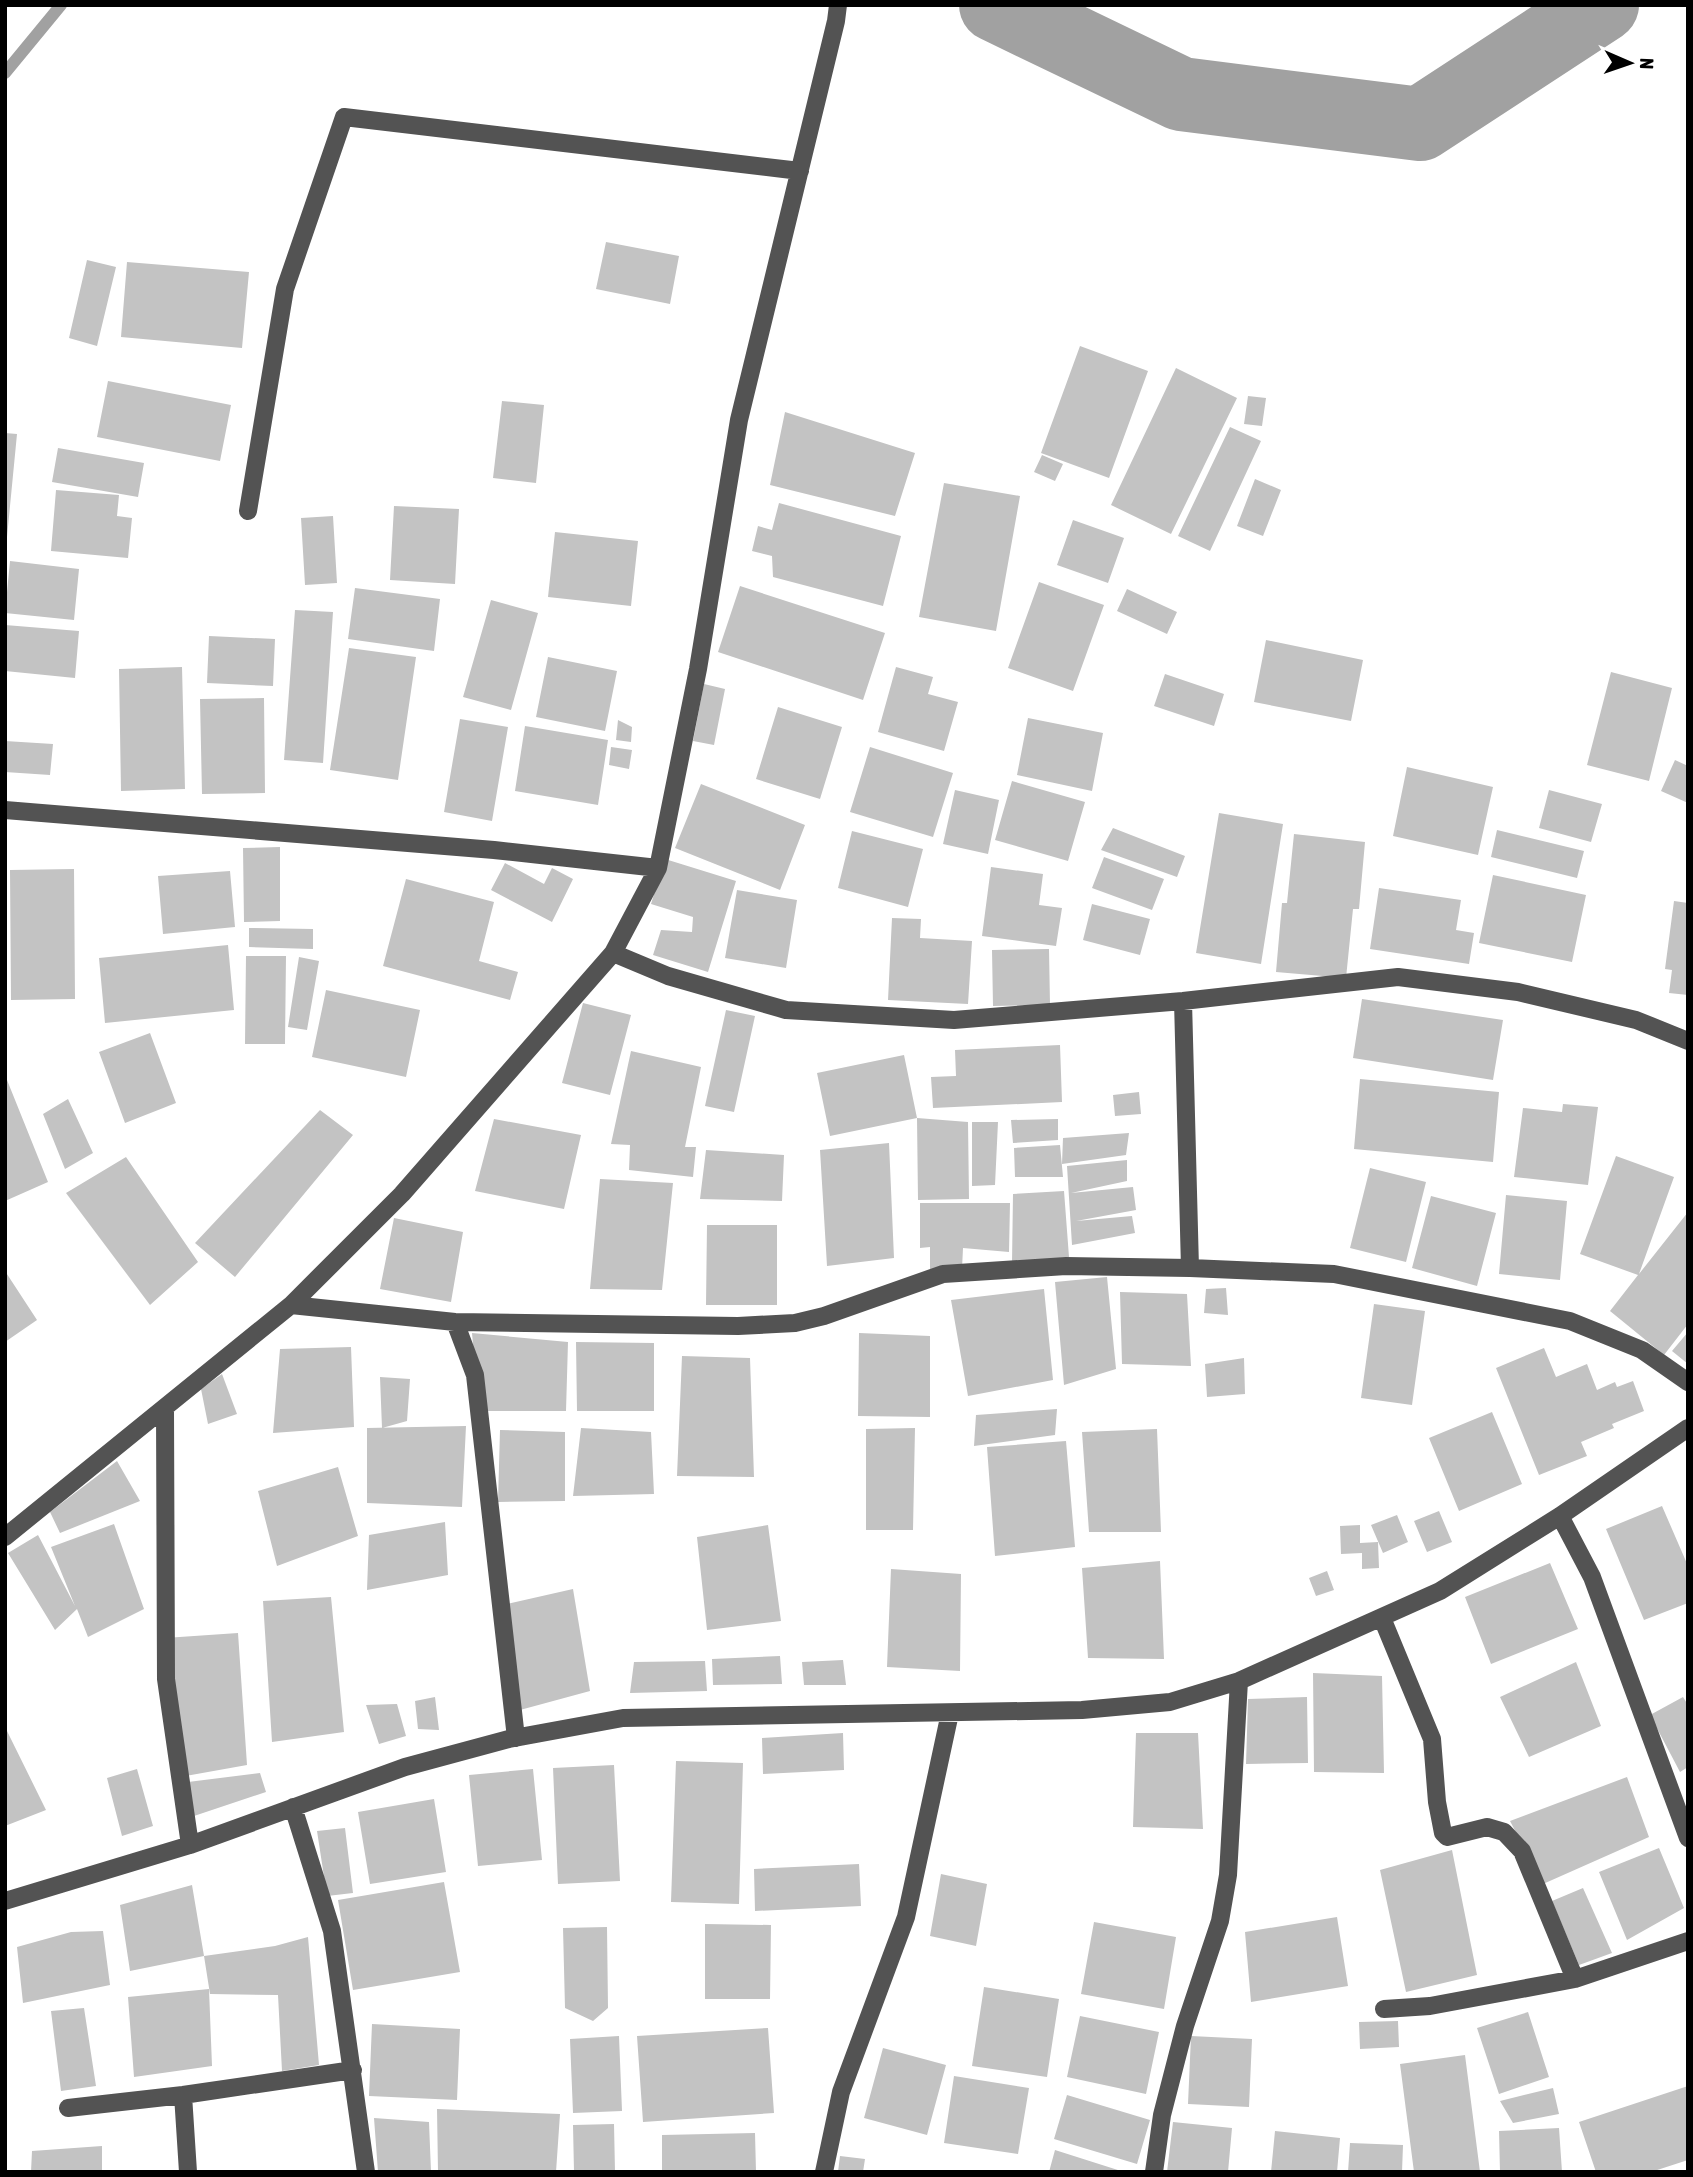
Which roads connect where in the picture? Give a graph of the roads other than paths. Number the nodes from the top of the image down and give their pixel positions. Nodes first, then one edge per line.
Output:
1 (837, 13) edge
2 (800, 171) junction
3 (248, 511) dead end
4 (5, 810) edge
5 (658, 868) junction
6 (613, 953) junction
7 (1183, 1001) junction
8 (1688, 1041) edge
9 (1190, 1268) junction
10 (291, 1305) junction
11 (455, 1322) junction
12 (1688, 1382) edge
13 (164, 1409) junction
14 (1688, 1428) edge
15 (1560, 1516) junction
16 (5, 1537) edge
17 (1382, 1618) junction
18 (1239, 1681) junction
19 (950, 1713) junction
20 (516, 1738) junction
21 (293, 1807) junction
22 (1688, 1838) edge
23 (190, 1845) junction
24 (5, 1902) edge
25 (1688, 1941) edge
26 (1576, 1979) junction
27 (1384, 2010) dead end
28 (353, 2070) junction
29 (184, 2095) junction
30 (68, 2108) dead end
31 (188, 2172) edge
32 (366, 2172) edge
33 (824, 2172) edge
34 (1154, 2172) edge

1 - 2 street
2 - 3 street
2 - 5 street
4 - 5 street
5 - 6 street
6 - 7 street
6 - 10 street
7 - 8 street
7 - 9 street
9 - 11 street
9 - 12 street
10 - 11 street
10 - 13 street
11 - 20 street
13 - 16 street
13 - 23 street
14 - 15 street
15 - 17 street
15 - 22 street
17 - 18 street
17 - 26 street
18 - 19 street
18 - 34 street
19 - 20 street
19 - 33 street
20 - 21 street
21 - 23 street
21 - 28 street
23 - 24 street
25 - 26 street
26 - 27 street
28 - 29 street
28 - 32 street
29 - 30 street
29 - 31 street

